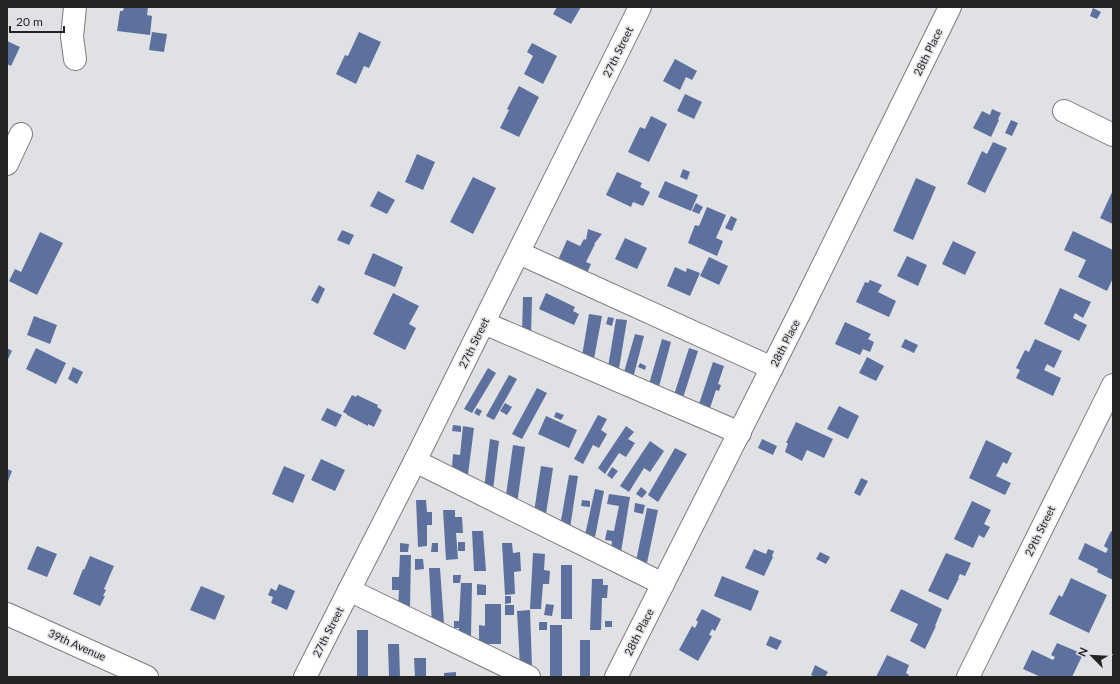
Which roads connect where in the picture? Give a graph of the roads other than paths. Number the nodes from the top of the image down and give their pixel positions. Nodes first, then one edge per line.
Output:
1 (75, 7) edge
2 (640, 7) edge
3 (950, 7) edge
4 (75, 59) dead end
5 (1064, 111) dead end
6 (21, 134) dead end
7 (1113, 135) edge
8 (7, 164) edge
9 (519, 253) junction
10 (484, 323) junction
11 (772, 368) junction
12 (1113, 385) edge
13 (740, 433) junction
14 (415, 461) junction
15 (663, 584) junction
16 (349, 590) junction
17 (7, 614) edge
18 (147, 677) edge
19 (305, 677) edge
20 (529, 677) edge
21 (616, 677) edge
22 (968, 677) edge

1 - 4 street
2 - 9 street, 27th Street
3 - 11 street, 28th Place
5 - 7 street
6 - 8 street
9 - 10 street, 27th Street
9 - 11 street
10 - 13 street
10 - 14 street, 27th Street
11 - 13 street, 28th Place
12 - 22 street, 29th Street
13 - 15 street, 28th Place
14 - 15 street
14 - 16 street, 27th Street
15 - 21 street, 28th Place
16 - 19 street, 27th Street
16 - 20 street
17 - 18 street, 39th Avenue

